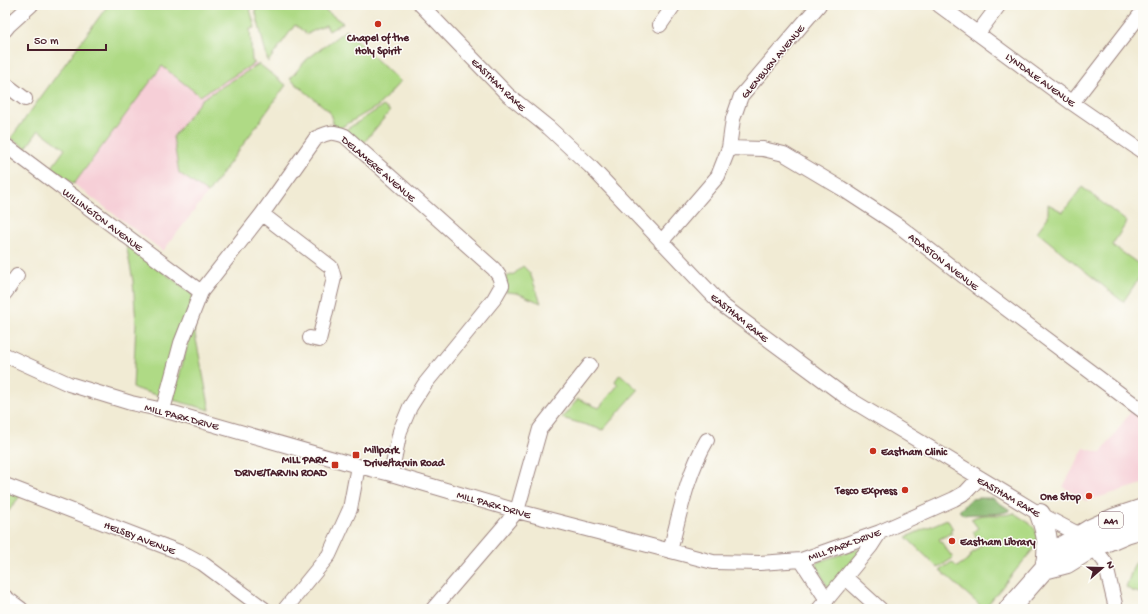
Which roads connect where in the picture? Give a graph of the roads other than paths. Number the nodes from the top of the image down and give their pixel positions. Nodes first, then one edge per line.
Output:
1 (32, 5) edge
2 (421, 5) edge
3 (674, 5) edge
4 (819, 5) edge
5 (939, 5) edge
6 (999, 5) edge
7 (1143, 11) edge
8 (660, 25) dead end
9 (5, 30) edge
10 (978, 33) junction
11 (5, 84) edge
12 (25, 99) dead end
13 (1072, 103) junction
14 (5, 145) edge
15 (729, 148) junction
16 (1143, 152) edge
17 (262, 214) junction
18 (661, 242) junction
19 (17, 276) dead end
20 (201, 292) junction
21 (5, 293) edge
22 (320, 340) dead end
23 (5, 355) edge
24 (590, 365) dead end
25 (163, 410) junction
26 (1143, 411) edge
27 (707, 440) dead end
28 (358, 466) junction
29 (391, 474) junction
30 (979, 478) junction
31 (5, 485) edge
32 (517, 510) junction
33 (1143, 510) edge
34 (1040, 514) junction
35 (1143, 528) edge
36 (880, 532) junction
37 (1086, 541) junction
38 (670, 551) junction
39 (801, 560) junction
40 (1044, 570) junction
41 (846, 578) junction
42 (5, 597) edge
43 (823, 605) edge
44 (22, 609) edge
45 (264, 609) edge
46 (285, 609) edge
47 (432, 609) edge
48 (880, 609) edge
49 (1009, 609) edge
50 (1115, 609) edge

1 - 9 street
2 - 18 street, EASTHAM RAKE
3 - 8 street
4 - 15 street, GLENBURN AVENUE
5 - 10 street, LYNDALE AVENUE
6 - 10 street
7 - 13 street
10 - 13 street, LYNDALE AVENUE
11 - 12 street
13 - 16 street, LYNDALE AVENUE
14 - 20 street, WILLINGTON AVENUE
15 - 18 street, GLENBURN AVENUE
15 - 26 street, ADASTON AVENUE
17 - 20 street, DELAMERE AVENUE
17 - 22 street
17 - 29 street, DELAMERE AVENUE
18 - 30 street, EASTHAM RAKE
19 - 21 street
20 - 25 street, DELAMERE AVENUE
23 - 25 street, MILL PARK DRIVE
24 - 32 street
25 - 28 street, MILL PARK DRIVE
27 - 38 street
28 - 29 street, MILL PARK DRIVE
28 - 46 street
29 - 32 street, MILL PARK DRIVE
30 - 34 street, EASTHAM RAKE
30 - 36 street, MILL PARK DRIVE
31 - 45 street, HELSBY AVENUE
32 - 38 street, MILL PARK DRIVE
32 - 47 street
33 - 37 highway, A41
34 - 37 street, EASTHAM RAKE
34 - 40 highway
35 - 37 highway, A41
36 - 39 street, MILL PARK DRIVE
36 - 41 street
37 - 40 highway, A41
37 - 50 street
38 - 39 street, MILL PARK DRIVE
39 - 43 street
40 - 49 highway, A41
41 - 43 street
41 - 48 street
42 - 44 street

